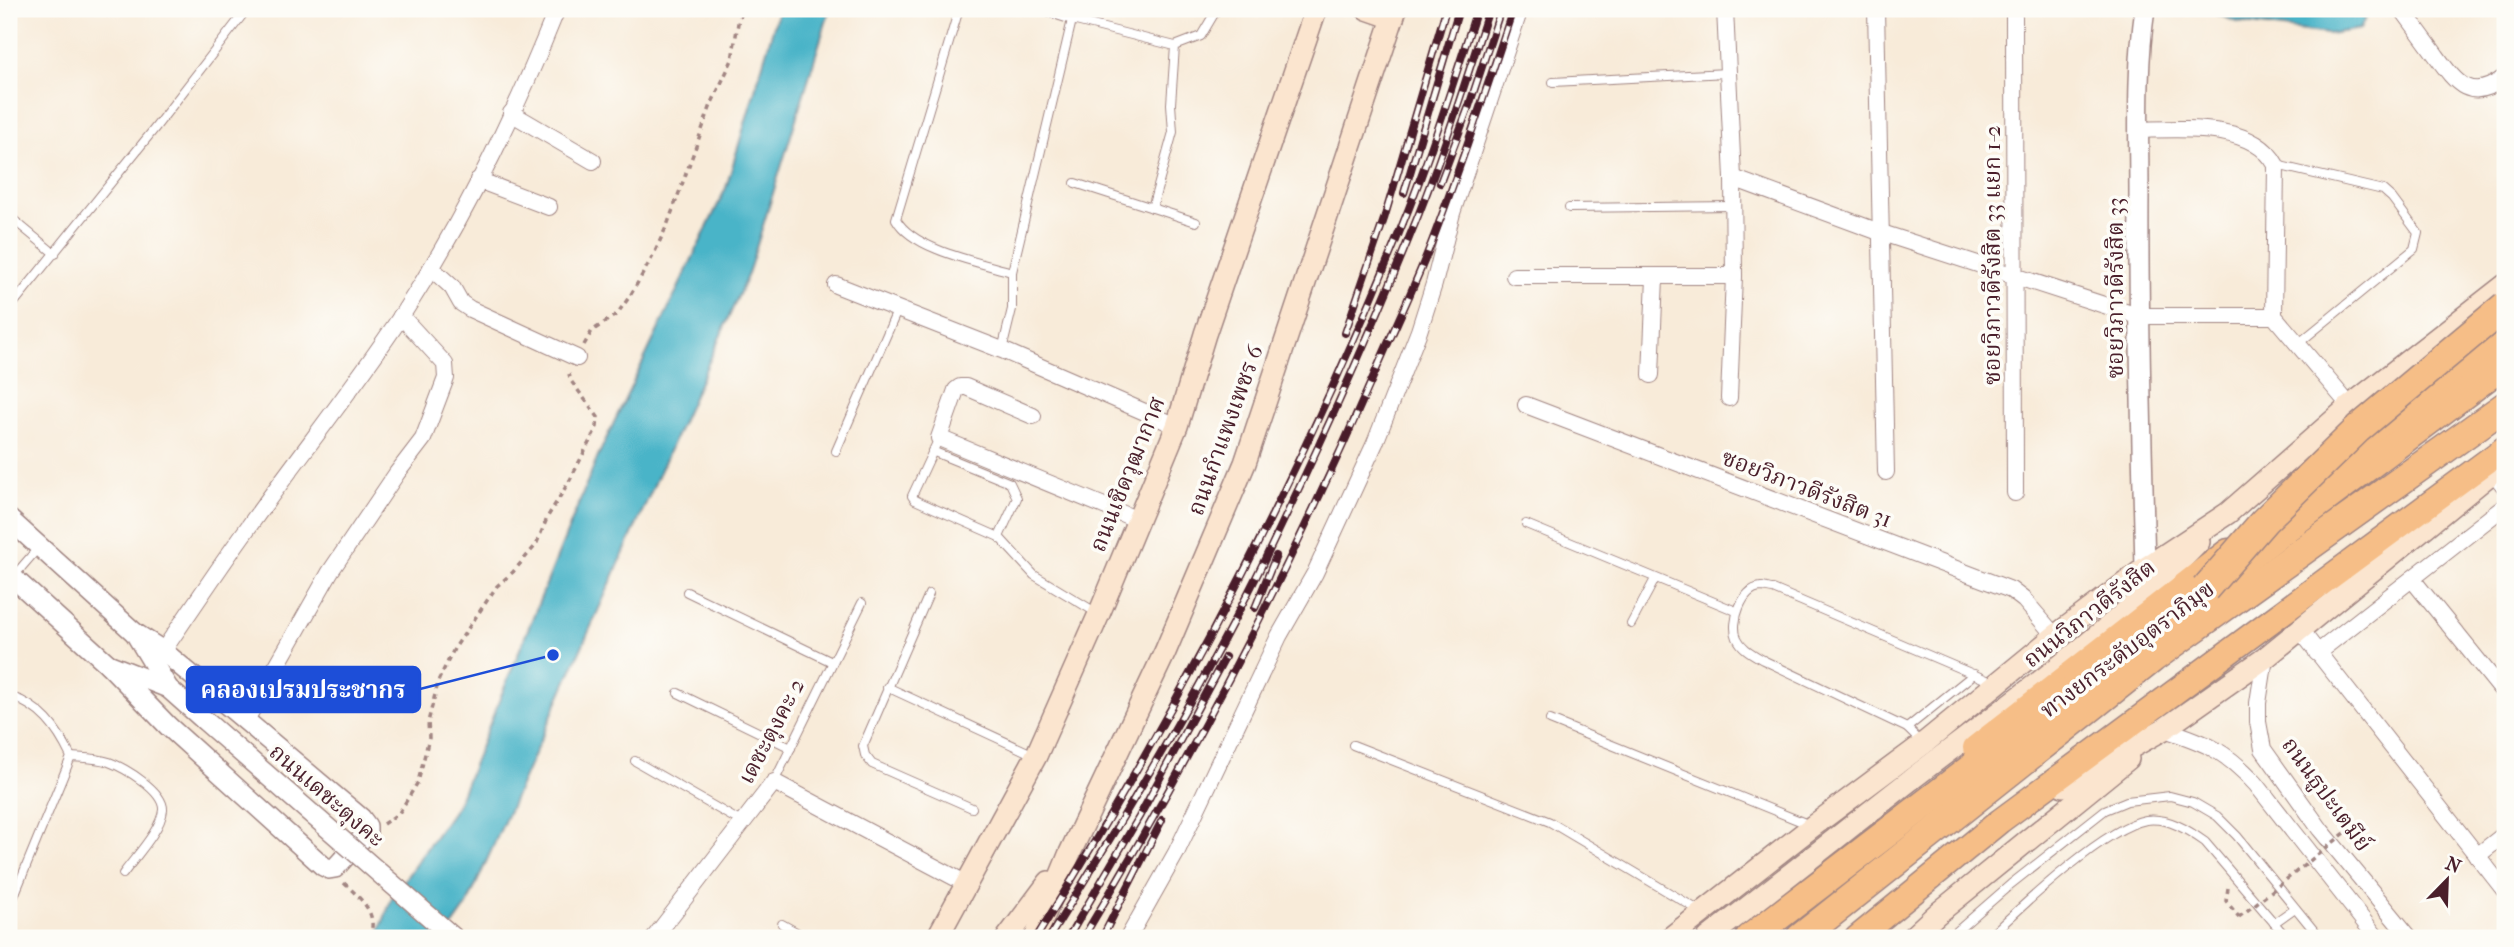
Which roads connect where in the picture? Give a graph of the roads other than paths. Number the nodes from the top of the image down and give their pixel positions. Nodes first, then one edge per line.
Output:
1 (247, 9) edge
2 (557, 9) edge
3 (959, 9) edge
4 (1038, 9) edge
5 (1217, 9) edge
6 (1316, 9) edge
7 (1367, 9) edge
8 (1520, 9) edge
9 (1725, 9) edge
10 (1876, 9) edge
11 (2145, 9) edge
12 (2402, 9) edge
13 (1394, 14) edge
14 (2014, 17) dead end
15 (1072, 20) junction
16 (1175, 46) junction
17 (1727, 74) junction
18 (2505, 77) edge
19 (1553, 82) dead end
20 (511, 113) junction
21 (2139, 130) junction
22 (593, 161) dead end
23 (2276, 165) junction
24 (1733, 178) junction
25 (478, 180) junction
26 (1075, 183) dead end
27 (1733, 206) junction
28 (549, 207) dead end
29 (1152, 208) junction
30 (1569, 208) dead end
31 (9, 216) edge
32 (1196, 222) dead end
33 (1882, 233) junction
34 (55, 254) junction
35 (431, 268) junction
36 (1012, 272) junction
37 (1514, 276) dead end
38 (1734, 276) junction
39 (1655, 277) junction
40 (2016, 277) junction
41 (836, 285) dead end
42 (2505, 285) edge
43 (2505, 306) edge
44 (9, 309) edge
45 (897, 311) junction
46 (401, 316) junction
47 (2138, 316) junction
48 (2274, 316) junction
49 (2505, 339) edge
50 (2299, 343) junction
51 (1002, 351) junction
52 (578, 358) road end
53 (2505, 363) edge
54 (1650, 375) dead end
55 (1729, 398) dead end
56 (1526, 405) dead end
57 (2350, 406) junction
58 (2505, 406) edge
59 (1033, 416) dead end
60 (1177, 426) junction
61 (935, 444) junction
62 (2505, 447) edge
63 (836, 451) dead end
64 (1886, 472) dead end
65 (2501, 474) edge
66 (2015, 493) dead end
67 (2505, 506) edge
68 (2228, 513) junction
69 (1138, 520) junction
70 (1526, 524) dead end
71 (11, 525) edge
72 (999, 537) junction
73 (39, 547) junction
74 (2145, 568) junction
75 (10, 577) edge
76 (1655, 579) junction
77 (2412, 579) junction
78 (2205, 589) junction
79 (687, 592) dead end
80 (929, 594) dead end
81 (2141, 599) junction
82 (862, 603) dead end
83 (1737, 611) junction
84 (1099, 614) junction
85 (1630, 624) dead end
86 (2301, 631) junction
87 (135, 633) junction
88 (2055, 636) junction
89 (163, 651) junction
90 (2317, 653) junction
91 (2265, 658) junction
92 (832, 662) junction
93 (108, 664) junction
94 (1974, 674) junction
95 (1997, 684) junction
96 (887, 687) junction
97 (168, 688) junction
98 (678, 693) dead end
99 (2505, 694) edge
100 (9, 696) edge
101 (246, 720) junction
102 (1550, 720) dead end
103 (1907, 728) junction
104 (2156, 734) junction
105 (1923, 744) junction
106 (1353, 745) dead end
107 (791, 748) junction
108 (1036, 756) junction
109 (71, 757) junction
110 (635, 761) dead end
111 (774, 782) junction
112 (972, 808) dead end
113 (2000, 821) junction
114 (743, 823) junction
115 (1813, 826) junction
116 (2505, 834) edge
117 (1069, 855) junction
118 (2477, 856) junction
119 (2351, 867) junction
120 (123, 874) dead end
121 (2333, 881) junction
122 (967, 884) junction
123 (2505, 891) edge
124 (9, 908) edge
125 (2295, 908) junction
126 (1702, 913) junction
127 (2274, 923) junction
128 (782, 924) dead end
129 (454, 938) edge
130 (654, 938) edge
131 (807, 938) edge
132 (937, 938) edge
133 (1007, 938) edge
134 (1035, 938) edge
135 (1128, 938) edge
136 (1670, 938) edge
137 (1708, 938) edge
138 (1732, 938) edge
139 (1750, 938) edge
140 (1800, 938) edge
141 (1857, 938) edge
142 (1911, 938) edge
143 (1949, 938) edge
144 (1988, 938) edge
145 (2287, 938) edge
146 (2320, 938) edge
147 (2378, 938) edge
148 (2410, 938) edge

1 - 34 lane
2 - 20 street
3 - 36 lane
4 - 15 lane
5 - 16 lane
6 - 60 main road, ถนนเชิดวุฒากาศ
7 - 13 main road
8 - 135 street
9 - 17 street
10 - 33 street
11 - 21 street, ซอยวิภาวดีรังสิต 33
12 - 18 street
13 - 117 main road, ถนนกำแพงเพชร 6
14 - 40 street, ซอยวิภาวดีรังสิต 33 แยก 1-2
15 - 16 lane
15 - 36 lane
16 - 29 lane
17 - 19 lane
17 - 24 street
20 - 22 street
20 - 25 street
21 - 23 street
21 - 47 street, ซอยวิภาวดีรังสิต 33
23 - 48 street
23 - 50 lane
24 - 27 street
24 - 33 street
25 - 28 street
25 - 35 street
26 - 29 lane
27 - 30 lane
27 - 38 street
29 - 32 lane
31 - 34 lane
33 - 40 street
33 - 64 street
34 - 44 lane
35 - 46 street
35 - 52 street
36 - 51 lane
37 - 39 street
38 - 39 street
38 - 55 street
39 - 54 street
40 - 47 street
40 - 66 street, ซอยวิภาวดีรังสิต 33 แยก 1-2
41 - 45 street
42 - 57 main road, ถนนวิภาวดีรังสิต
43 - 78 highway, bridge
45 - 51 street
45 - 63 lane
46 - 89 street
46 - 101 street
47 - 48 street
47 - 74 street, ซอยวิภาวดีรังสิต 33
48 - 50 street
49 - 138 highway, ถนนวิภาวดีรังสิต
50 - 57 street
51 - 60 street
53 - 78 highway, ทางยกระดับอุตราภิมุข, bridge
56 - 88 street, ซอยวิภาวดีรังสิต 31
57 - 68 main road, ถนนวิภาวดีรังสิต
58 - 140 highway, ทางยกระดับอุตราภิมุข
59 - 61 street
60 - 69 main road, ถนนเชิดวุฒากาศ
61 - 69 street
61 - 72 lane
61 - 72 lane
62 - 113 highway
65 - 86 main road
67 - 77 street
68 - 74 main road, ถนนวิภาวดีรังสิต
68 - 81 main road
69 - 84 main road, ถนนเชิดวุฒากาศ
70 - 76 lane
71 - 73 street, ถนนเดชะตุงคะ
72 - 84 lane
73 - 75 lane
73 - 87 street, ถนนเดชะตุงคะ
74 - 81 main road
74 - 88 main road, ถนนวิภาวดีรังสิต
75 - 93 street, ถนนเดชะตุงคะ
76 - 83 lane
76 - 85 lane
77 - 90 street
77 - 99 street
78 - 139 highway, ทางยกระดับอุตราภิมุข
79 - 92 lane
80 - 96 lane
81 - 137 main road
82 - 92 lane, เดชะตุงคะ 2
83 - 94 lane
83 - 103 lane
84 - 108 main road, ถนนเชิดวุฒากาศ
86 - 90 street
86 - 91 main road
87 - 89 street
87 - 97 street, ถนนเดชะตุงคะ
88 - 95 main road, ถนนวิภาวดีรังสิต
89 - 101 street
90 - 118 street
91 - 104 main road
91 - 119 street, ถนนธูปะเตมีย์
92 - 107 lane, เดชะตุงคะ 2
93 - 97 street, ถนนเดชะตุงคะ
93 - 101 street
94 - 95 lane
94 - 103 lane
95 - 105 main road, ถนนวิภาวดีรังสิต
96 - 108 lane
96 - 112 lane
97 - 129 street, ถนนเดชะตุงคะ, bridge
98 - 107 lane
100 - 109 lane
102 - 115 lane
103 - 105 lane
104 - 113 main road
104 - 121 street, ถนนธูปะเตมีย์
104 - 142 main road
105 - 115 main road, ถนนวิภาวดีรังสิต
106 - 126 lane
107 - 111 lane, เดชะตุงคะ 2
108 - 122 main road, ถนนเชิดวุฒากาศ
109 - 120 lane
109 - 124 lane
110 - 114 lane
111 - 114 street, เดชะตุงคะ 2
111 - 122 street
113 - 141 highway
114 - 130 street, เดชะตุงคะ 2
115 - 126 main road, ถนนวิภาวดีรังสิต
116 - 118 street
117 - 133 main road, ถนนกำแพงเพชร 6
117 - 134 main road, ถนนกำแพงเพชร 6
118 - 123 street
119 - 121 lane
119 - 148 street, ถนนธูปะเตมีย์
121 - 147 street, ถนนธูปะเตมีย์
122 - 132 main road, ถนนเชิดวุฒากาศ
125 - 127 lane
125 - 143 lane
125 - 146 lane
126 - 136 main road, ถนนวิภาวดีรังสิต
127 - 144 lane
127 - 145 lane
128 - 131 lane

